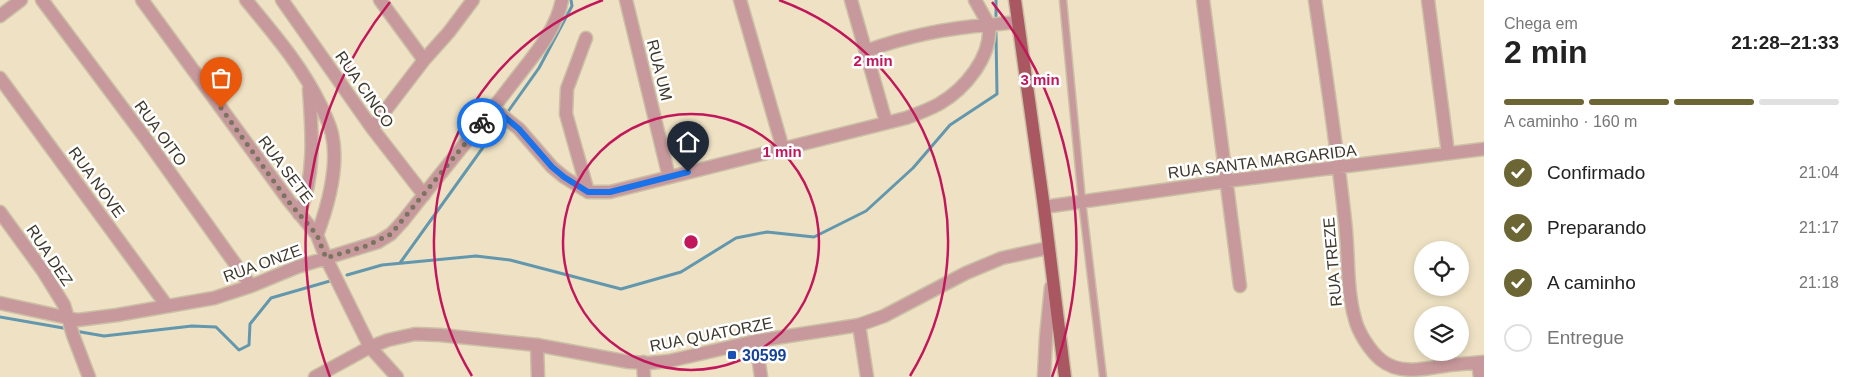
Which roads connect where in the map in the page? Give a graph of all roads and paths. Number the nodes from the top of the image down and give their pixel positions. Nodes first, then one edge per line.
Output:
1 (21, 0) edge
2 (42, 0) edge
3 (142, 0) edge
4 (246, 0) edge
5 (282, 0) edge
6 (380, 0) edge
7 (473, 0) edge
8 (562, 0) edge
9 (626, 0) edge
10 (740, 0) edge
11 (851, 0) edge
12 (974, 0) edge
13 (1062, 0) edge
14 (1203, 0) edge
15 (1316, 0) edge
16 (1428, 0) edge
17 (1019, 1) edge
18 (0, 16) edge
19 (1018, 22) junction
20 (989, 25) junction
21 (586, 38) dead end
22 (866, 51) junction
23 (424, 60) junction
24 (0, 78) edge
25 (309, 81) junction
26 (494, 108) junction
27 (886, 122) junction
28 (372, 128) junction
29 (782, 149) junction
30 (1484, 149) edge
31 (1448, 153) junction
32 (1339, 167) junction
33 (669, 177) junction
34 (1227, 181) junction
35 (588, 192) junction
36 (424, 195) junction
37 (1082, 201) junction
38 (1044, 206) junction
39 (0, 212) edge
40 (299, 214) junction
41 (317, 235) junction
42 (1048, 248) junction
43 (326, 258) junction
44 (1052, 280) junction
45 (251, 286) junction
46 (1240, 286) dead end
47 (0, 304) edge
48 (167, 306) junction
49 (859, 325) junction
50 (71, 326) junction
51 (756, 341) junction
52 (536, 345) junction
53 (370, 347) junction
54 (643, 362) junction
55 (1481, 362) edge
56 (88, 377) edge
57 (315, 377) edge
58 (398, 377) edge
59 (538, 377) edge
60 (644, 377) edge
61 (760, 377) edge
62 (866, 377) edge
63 (1044, 377) edge
64 (1064, 377) edge
65 (1103, 377) edge
66 (1480, 377) edge

1 - 18 street
2 - 45 street, RUA OITO
3 - 40 street, RUA SETE
4 - 25 street
5 - 28 street, RUA CINCO
6 - 23 street
7 - 23 street
8 - 26 street
9 - 33 street, RUA UM
10 - 29 street
11 - 22 street
12 - 20 street
13 - 37 lane
14 - 34 street
15 - 32 street, RUA TREZE
16 - 31 street
17 - 19 main road
19 - 20 street
19 - 38 main road
20 - 22 street
20 - 27 street
21 - 35 street
22 - 27 street
23 - 28 street
24 - 48 street, RUA NOVE
25 - 40 street
25 - 41 street
26 - 35 street
26 - 36 street, RUA ONZE
27 - 29 street
28 - 36 street, RUA CINCO
29 - 33 street
30 - 31 street, RUA SANTA MARGARIDA
31 - 32 street, RUA SANTA MARGARIDA
32 - 34 street, RUA SANTA MARGARIDA
32 - 55 street, RUA TREZE
33 - 35 street
34 - 37 street, RUA SANTA MARGARIDA
34 - 46 street
36 - 43 street, RUA ONZE
37 - 38 street, RUA SANTA MARGARIDA
37 - 65 lane
38 - 42 main road
39 - 50 street, RUA DEZ
40 - 41 street, RUA SETE
41 - 43 street, RUA SETE
42 - 44 main road
42 - 49 street, RUA QUATORZE
43 - 45 street, RUA ONZE
43 - 53 street, RUA SETE
44 - 63 street
44 - 64 main road
45 - 48 street, RUA ONZE
47 - 50 street, RUA ONZE
48 - 50 street, RUA ONZE
49 - 51 street, RUA QUATORZE
49 - 62 street
50 - 56 street, RUA DEZ
51 - 54 street, RUA QUATORZE
51 - 61 street
52 - 53 street, RUA QUATORZE
52 - 54 street, RUA QUATORZE
52 - 59 street
53 - 57 street, RUA QUATORZE
53 - 58 street
54 - 60 street
55 - 66 street

